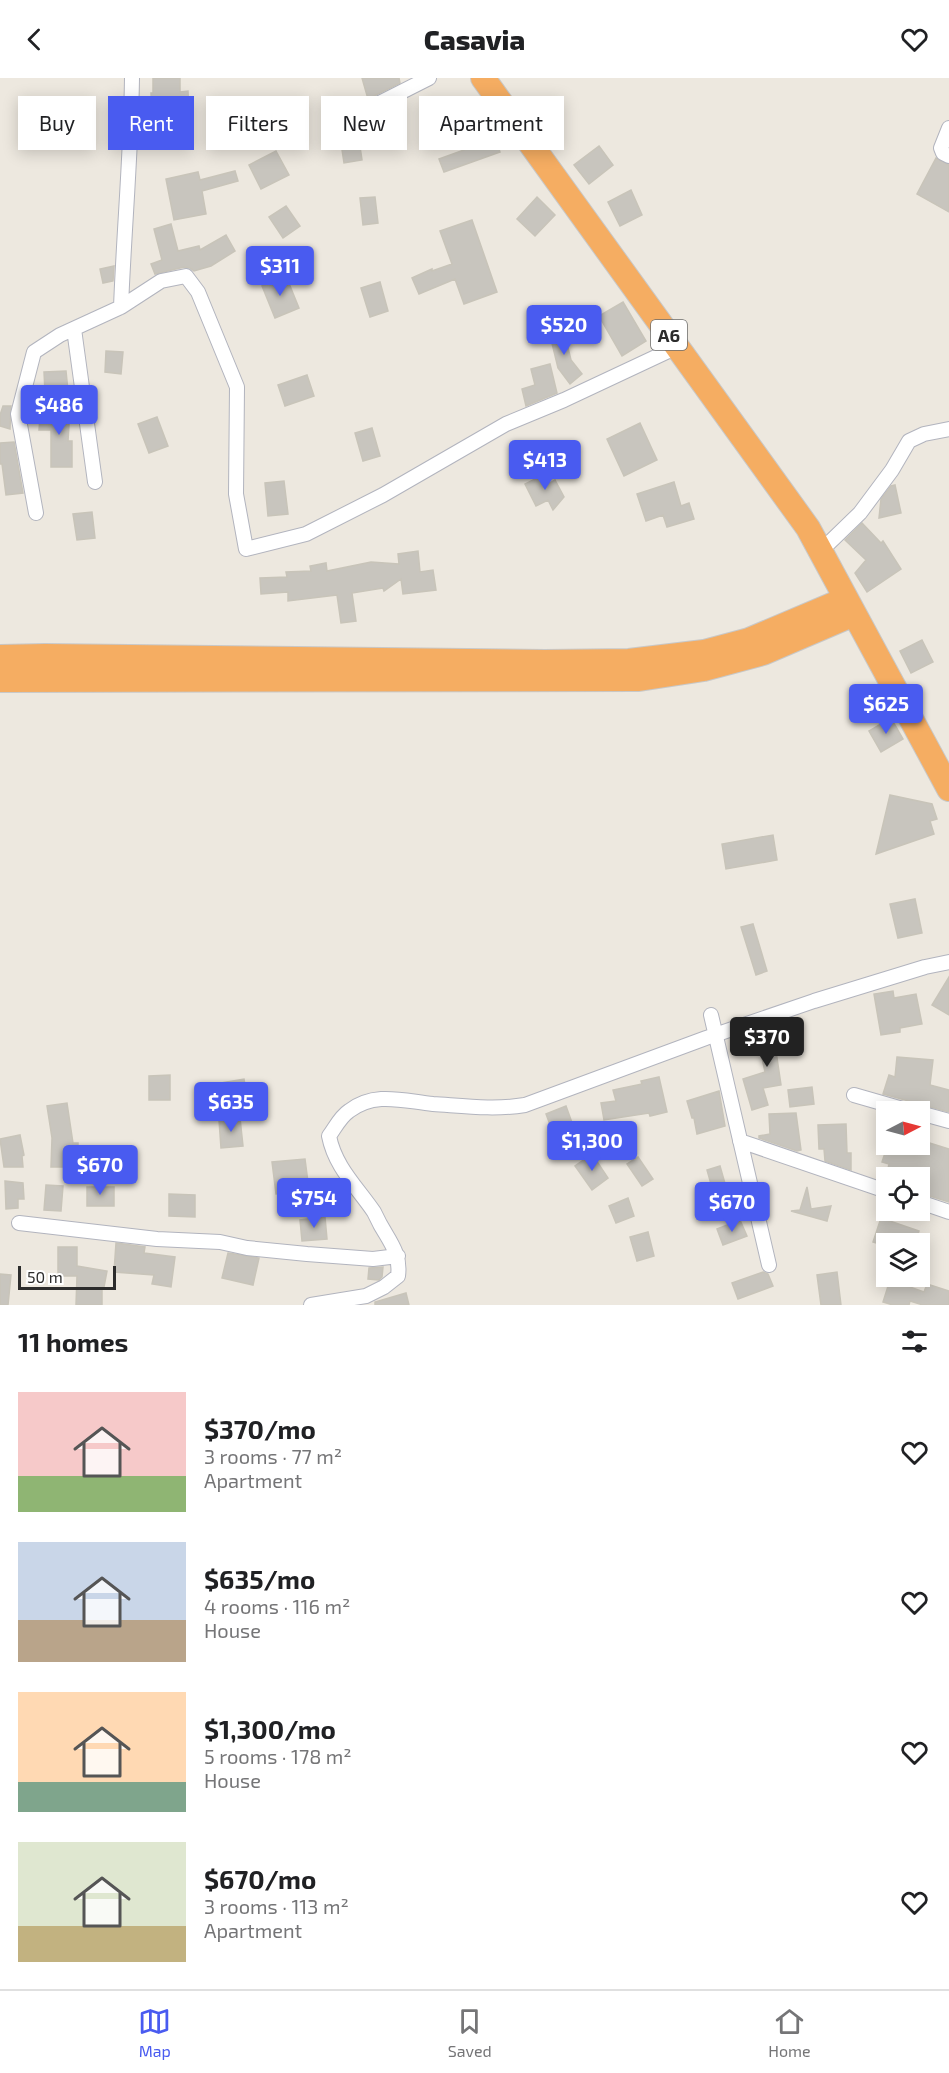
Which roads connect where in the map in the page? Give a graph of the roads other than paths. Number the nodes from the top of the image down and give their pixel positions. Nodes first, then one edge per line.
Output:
1 (132, 78) edge
2 (429, 78) edge
3 (483, 78) edge
4 (393, 96) edge
5 (949, 128) edge
6 (949, 156) edge
7 (122, 307) junction
8 (74, 329) junction
9 (677, 346) junction
10 (949, 429) edge
11 (95, 482) dead end
12 (36, 513) dead end
13 (829, 543) dead end
14 (850, 607) junction
15 (0, 657) edge
16 (0, 680) edge
17 (949, 789) edge
18 (949, 962) edge
19 (711, 1015) dead end
20 (716, 1035) junction
21 (854, 1095) dead end
22 (876, 1101) edge
23 (930, 1116) edge
24 (949, 1121) edge
25 (740, 1140) junction
26 (876, 1188) edge
27 (930, 1205) edge
28 (949, 1212) edge
29 (19, 1223) dead end
30 (397, 1256) junction
31 (769, 1265) dead end
32 (311, 1305) edge

1 - 7 street
2 - 4 street
3 - 9 highway, A6
5 - 6 street
7 - 8 street
7 - 9 street
8 - 11 street
8 - 12 street
9 - 14 highway, A6
10 - 13 street
14 - 15 highway
14 - 16 highway
14 - 17 highway, A6
18 - 20 street
19 - 20 street
20 - 25 street
20 - 30 street
21 - 22 street
23 - 24 street
25 - 26 street
25 - 31 street
27 - 28 street
29 - 30 street
30 - 32 street

